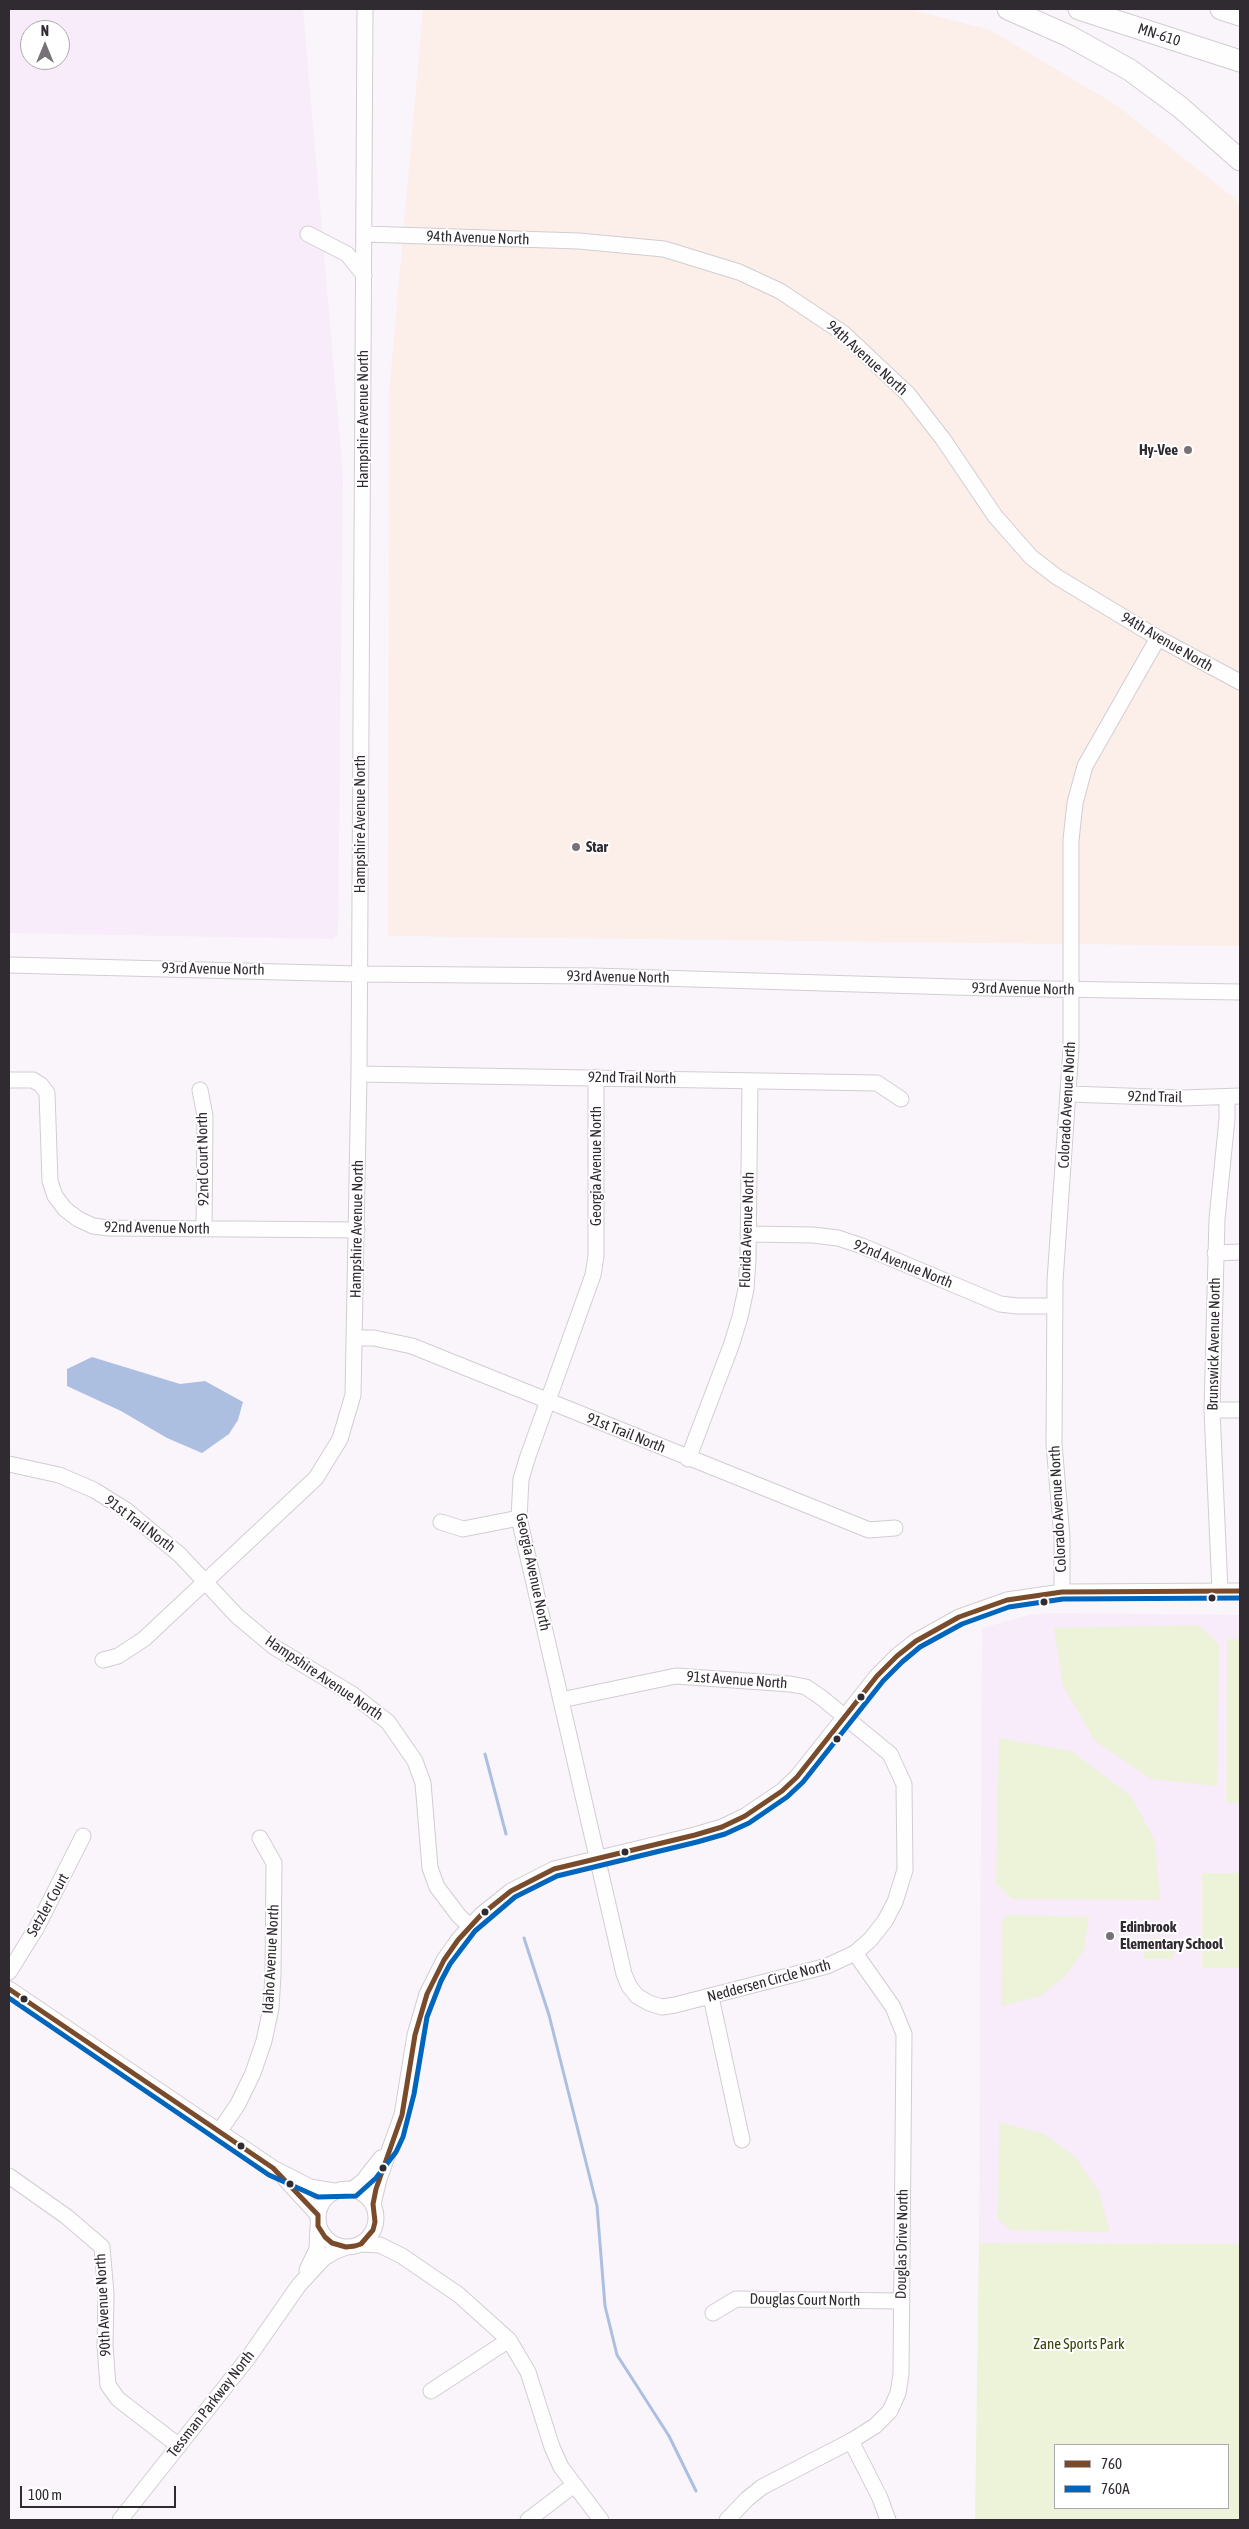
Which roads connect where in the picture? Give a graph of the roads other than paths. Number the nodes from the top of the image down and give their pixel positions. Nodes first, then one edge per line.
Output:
1 (365, 9) edge
2 (1008, 9) edge
3 (1079, 9) edge
4 (1221, 9) edge
5 (1240, 15) edge
6 (1240, 61) edge
7 (1240, 160) edge
8 (308, 234) dead end
9 (364, 234) junction
10 (364, 275) junction
11 (1158, 638) junction
12 (1240, 682) edge
13 (9, 965) edge
14 (359, 974) junction
15 (1071, 990) junction
16 (1236, 991) edge
17 (359, 1074) junction
18 (596, 1077) junction
19 (9, 1080) edge
20 (750, 1081) junction
21 (200, 1090) dead end
22 (1069, 1094) junction
23 (1234, 1096) edge
24 (901, 1099) dead end
25 (204, 1229) junction
26 (357, 1230) junction
27 (748, 1234) junction
28 (1240, 1252) edge
29 (1215, 1253) junction
30 (1055, 1306) junction
31 (355, 1338) junction
32 (548, 1402) junction
33 (1212, 1410) junction
34 (1240, 1410) edge
35 (688, 1459) junction
36 (9, 1464) edge
37 (519, 1518) junction
38 (440, 1522) dead end
39 (895, 1528) dead end
40 (204, 1581) junction
41 (1220, 1591) junction
42 (1062, 1592) junction
43 (1240, 1592) edge
44 (103, 1660) dead end
45 (561, 1700) junction
46 (846, 1716) junction
47 (83, 1836) dead end
48 (260, 1838) dead end
49 (598, 1857) junction
50 (470, 1926) junction
51 (855, 1953) junction
52 (9, 1972) edge
53 (9, 1989) edge
54 (711, 1997) junction
55 (675, 2005) joint
56 (219, 2132) junction
57 (742, 2140) dead end
58 (390, 2148) junction
59 (273, 2168) junction
60 (9, 2176) edge
61 (353, 2189) junction
62 (334, 2191) junction
63 (373, 2204) junction
64 (318, 2221) junction
65 (376, 2222) junction
66 (354, 2246) junction
67 (402, 2256) junction
68 (299, 2285) junction
69 (902, 2301) junction
70 (713, 2313) dead end
71 (509, 2340) junction
72 (431, 2391) dead end
73 (851, 2441) junction
74 (179, 2446) junction
75 (574, 2485) junction
76 (120, 2520) edge
77 (528, 2520) edge
78 (601, 2520) edge
79 (727, 2520) edge
80 (888, 2520) edge

1 - 9 street, Hampshire Avenue North
2 - 7 highway
3 - 6 highway, MN-610
4 - 5 highway
8 - 10 street
9 - 10 street, Hampshire Avenue North
9 - 11 street, 94th Avenue North
10 - 14 street, Hampshire Avenue North
11 - 12 street, 94th Avenue North
11 - 15 street, Colorado Avenue North
13 - 14 street, 93rd Avenue North
14 - 15 street, 93rd Avenue North
14 - 17 street, Hampshire Avenue North
15 - 16 street, 93rd Avenue North
15 - 22 street, Colorado Avenue North
17 - 18 street, 92nd Trail North
17 - 26 street, Hampshire Avenue North
18 - 20 street, 92nd Trail North
18 - 32 street, Georgia Avenue North
19 - 25 street, 92nd Avenue North
20 - 24 street, 92nd Trail North
20 - 27 street, Florida Avenue North
21 - 25 street, 92nd Court North
22 - 23 street, 92nd Trail
22 - 30 street, Colorado Avenue North
23 - 29 street, Brunswick Avenue North
25 - 26 street, 92nd Avenue North
26 - 31 street, Hampshire Avenue North
27 - 30 street, 92nd Avenue North
27 - 35 street, Florida Avenue North
28 - 29 street
29 - 33 street, Brunswick Avenue North
30 - 42 street, Colorado Avenue North
31 - 32 street, 91st Trail North
31 - 40 street, Hampshire Avenue North
32 - 35 street, 91st Trail North
32 - 37 street, Georgia Avenue North
33 - 34 street
33 - 41 street, Brunswick Avenue North
35 - 39 street, 91st Trail North
36 - 40 street, 91st Trail North
37 - 38 street
37 - 45 street, Georgia Avenue North
40 - 44 street, Hampshire Avenue North
40 - 50 street, Hampshire Avenue North
41 - 42 street
41 - 43 street
42 - 46 street
45 - 46 street, 91st Avenue North
45 - 49 street, Georgia Avenue North
46 - 49 street
46 - 51 street, Neddersen Circle North
47 - 52 street, Setzler Court
48 - 56 street, Idaho Avenue North
49 - 50 street
49 - 55 street, Georgia Avenue North
50 - 58 street
51 - 54 street, Neddersen Circle North
51 - 69 street, Douglas Drive North
53 - 56 street
54 - 55 street, Neddersen Circle North
54 - 57 street
56 - 59 street
58 - 61 street
58 - 63 street
59 - 62 street
59 - 64 street
60 - 74 street, 90th Avenue North
61 - 62 street
61 - 63 street
62 - 64 street
63 - 65 street
64 - 66 street
64 - 68 street, Tessman Parkway North
65 - 66 street
65 - 67 street
66 - 67 street
66 - 68 street, Tessman Parkway North
67 - 71 street
68 - 74 street, Tessman Parkway North
69 - 70 street, Douglas Court North
69 - 73 street, Douglas Drive North
71 - 72 street
71 - 75 street
73 - 79 street, Douglas Drive North
73 - 80 street
74 - 76 street, Tessman Parkway North
75 - 77 street
75 - 78 street

